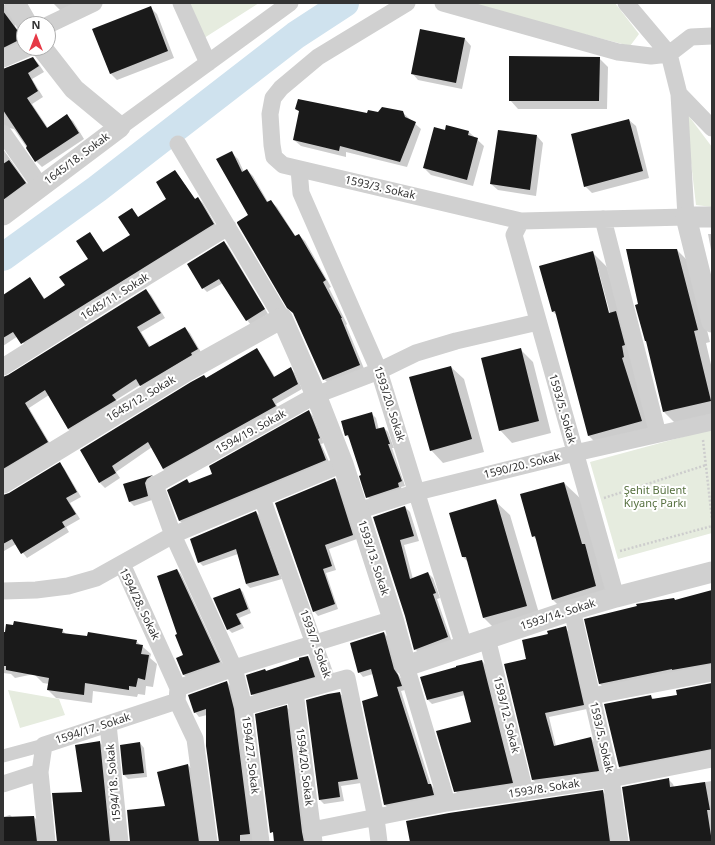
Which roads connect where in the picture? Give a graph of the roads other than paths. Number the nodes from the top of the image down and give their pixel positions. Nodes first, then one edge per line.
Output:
1 (15, 3) edge
2 (94, 3) edge
3 (181, 3) edge
4 (290, 3) edge
5 (407, 3) edge
6 (443, 3) edge
7 (626, 3) edge
8 (22, 16) edge
9 (56, 21) edge
10 (712, 36) edge
11 (16, 53) edge
12 (669, 54) junction
13 (48, 56) edge
14 (3, 59) edge
15 (208, 63) junction
16 (678, 94) junction
17 (120, 127) junction
18 (712, 128) edge
19 (3, 133) edge
20 (178, 144) dead end
21 (8, 152) edge
22 (299, 169) junction
23 (41, 187) junction
24 (3, 215) edge
25 (686, 217) junction
26 (712, 217) edge
27 (603, 219) junction
28 (521, 221) junction
29 (228, 227) junction
30 (282, 318) junction
31 (538, 322) junction
32 (712, 322) edge
33 (3, 367) edge
34 (379, 371) junction
35 (316, 395) junction
36 (707, 424) edge
37 (658, 434) junction
38 (575, 453) junction
39 (343, 464) junction
40 (3, 483) edge
41 (417, 492) junction
42 (262, 498) junction
43 (358, 511) junction
44 (173, 535) junction
45 (122, 564) junction
46 (712, 572) edge
47 (3, 591) edge
48 (616, 597) junction
49 (572, 610) junction
50 (393, 619) junction
51 (487, 638) junction
52 (315, 643) junction
53 (464, 646) junction
54 (406, 666) junction
55 (234, 668) junction
56 (712, 673) edge
57 (328, 683) junction
58 (295, 692) junction
59 (178, 695) junction
60 (592, 696) junction
61 (244, 708) junction
62 (108, 724) junction
63 (44, 745) junction
64 (3, 756) edge
65 (712, 759) edge
66 (40, 772) junction
67 (611, 779) junction
68 (3, 784) edge
69 (525, 792) junction
70 (447, 803) junction
71 (376, 818) junction
72 (313, 836) edge
73 (47, 842) edge
74 (120, 842) edge
75 (209, 842) edge
76 (261, 842) edge
77 (379, 842) edge
78 (620, 842) edge

1 - 8 street
2 - 9 street
3 - 15 street
4 - 15 street
5 - 22 street, 1593/3. Sokak
6 - 12 street
7 - 12 street
10 - 12 street
11 - 14 street
12 - 16 street
13 - 17 street, 1645/18. Sokak
15 - 17 street
16 - 18 street
16 - 25 street
17 - 23 street, 1645/18. Sokak
19 - 21 street
20 - 29 street
21 - 23 street
22 - 28 street, 1593/3. Sokak
22 - 34 street, 1593/20. Sokak
23 - 24 street, 1645/18. Sokak
25 - 26 street, 1593/3. Sokak
25 - 27 street, 1593/3. Sokak
25 - 32 street
27 - 28 street, 1593/3. Sokak
27 - 37 street
28 - 31 street, 1593/5. Sokak
29 - 30 street
29 - 33 street, 1645/11. Sokak
30 - 35 street, 1593/13. Sokak
30 - 40 street, 1645/12. Sokak
31 - 34 street, 1594/19. Sokak
31 - 38 street, 1593/5. Sokak
34 - 35 street, 1594/19. Sokak
34 - 41 street, 1593/20. Sokak
35 - 39 street, 1593/13. Sokak
35 - 44 street, 1594/19. Sokak
36 - 37 street, 1590/20. Sokak
37 - 38 street, 1590/20. Sokak
38 - 41 street, 1590/20. Sokak
38 - 48 street, 1593/5. Sokak
39 - 42 street
39 - 43 street, 1593/13. Sokak
41 - 43 street, 1590/20. Sokak
41 - 53 street, 1593/20. Sokak
42 - 44 street
42 - 52 street, 1593/7. Sokak
43 - 50 street, 1593/13. Sokak
44 - 45 street
44 - 55 street, 1594/19. Sokak
45 - 47 street, 1594/28. Sokak
45 - 59 street, 1594/28. Sokak
46 - 48 street, 1593/14. Sokak
48 - 49 street, 1593/14. Sokak
49 - 51 street, 1593/14. Sokak
49 - 60 street, 1593/5. Sokak
50 - 52 street, 1594/17. Sokak
50 - 54 street, 1593/13. Sokak
51 - 53 street, 1593/14. Sokak
51 - 69 street, 1593/12. Sokak
52 - 55 street, 1594/17. Sokak
52 - 57 street, 1593/7. Sokak
53 - 54 street, 1593/14. Sokak
54 - 70 street, 1593/13. Sokak
55 - 59 street, 1594/17. Sokak
55 - 61 street, 1594/27. Sokak
56 - 60 street
57 - 58 street
57 - 71 street, 1593/7. Sokak
58 - 61 street
58 - 72 street, 1594/20. Sokak
59 - 62 street, 1594/17. Sokak
59 - 75 street, 1594/28. Sokak
60 - 67 street, 1593/5. Sokak
61 - 76 street, 1594/27. Sokak
62 - 63 street, 1594/17. Sokak
62 - 74 street, 1594/18. Sokak
63 - 64 street
63 - 66 street, 1594/17. Sokak
65 - 67 street, 1593/8. Sokak
66 - 68 street
66 - 73 street, 1594/17. Sokak
67 - 69 street, 1593/8. Sokak
67 - 78 street, 1593/5. Sokak
69 - 70 street, 1593/8. Sokak
70 - 71 street, 1593/8. Sokak
71 - 72 street, 1593/8. Sokak
71 - 77 street, 1593/7. Sokak

